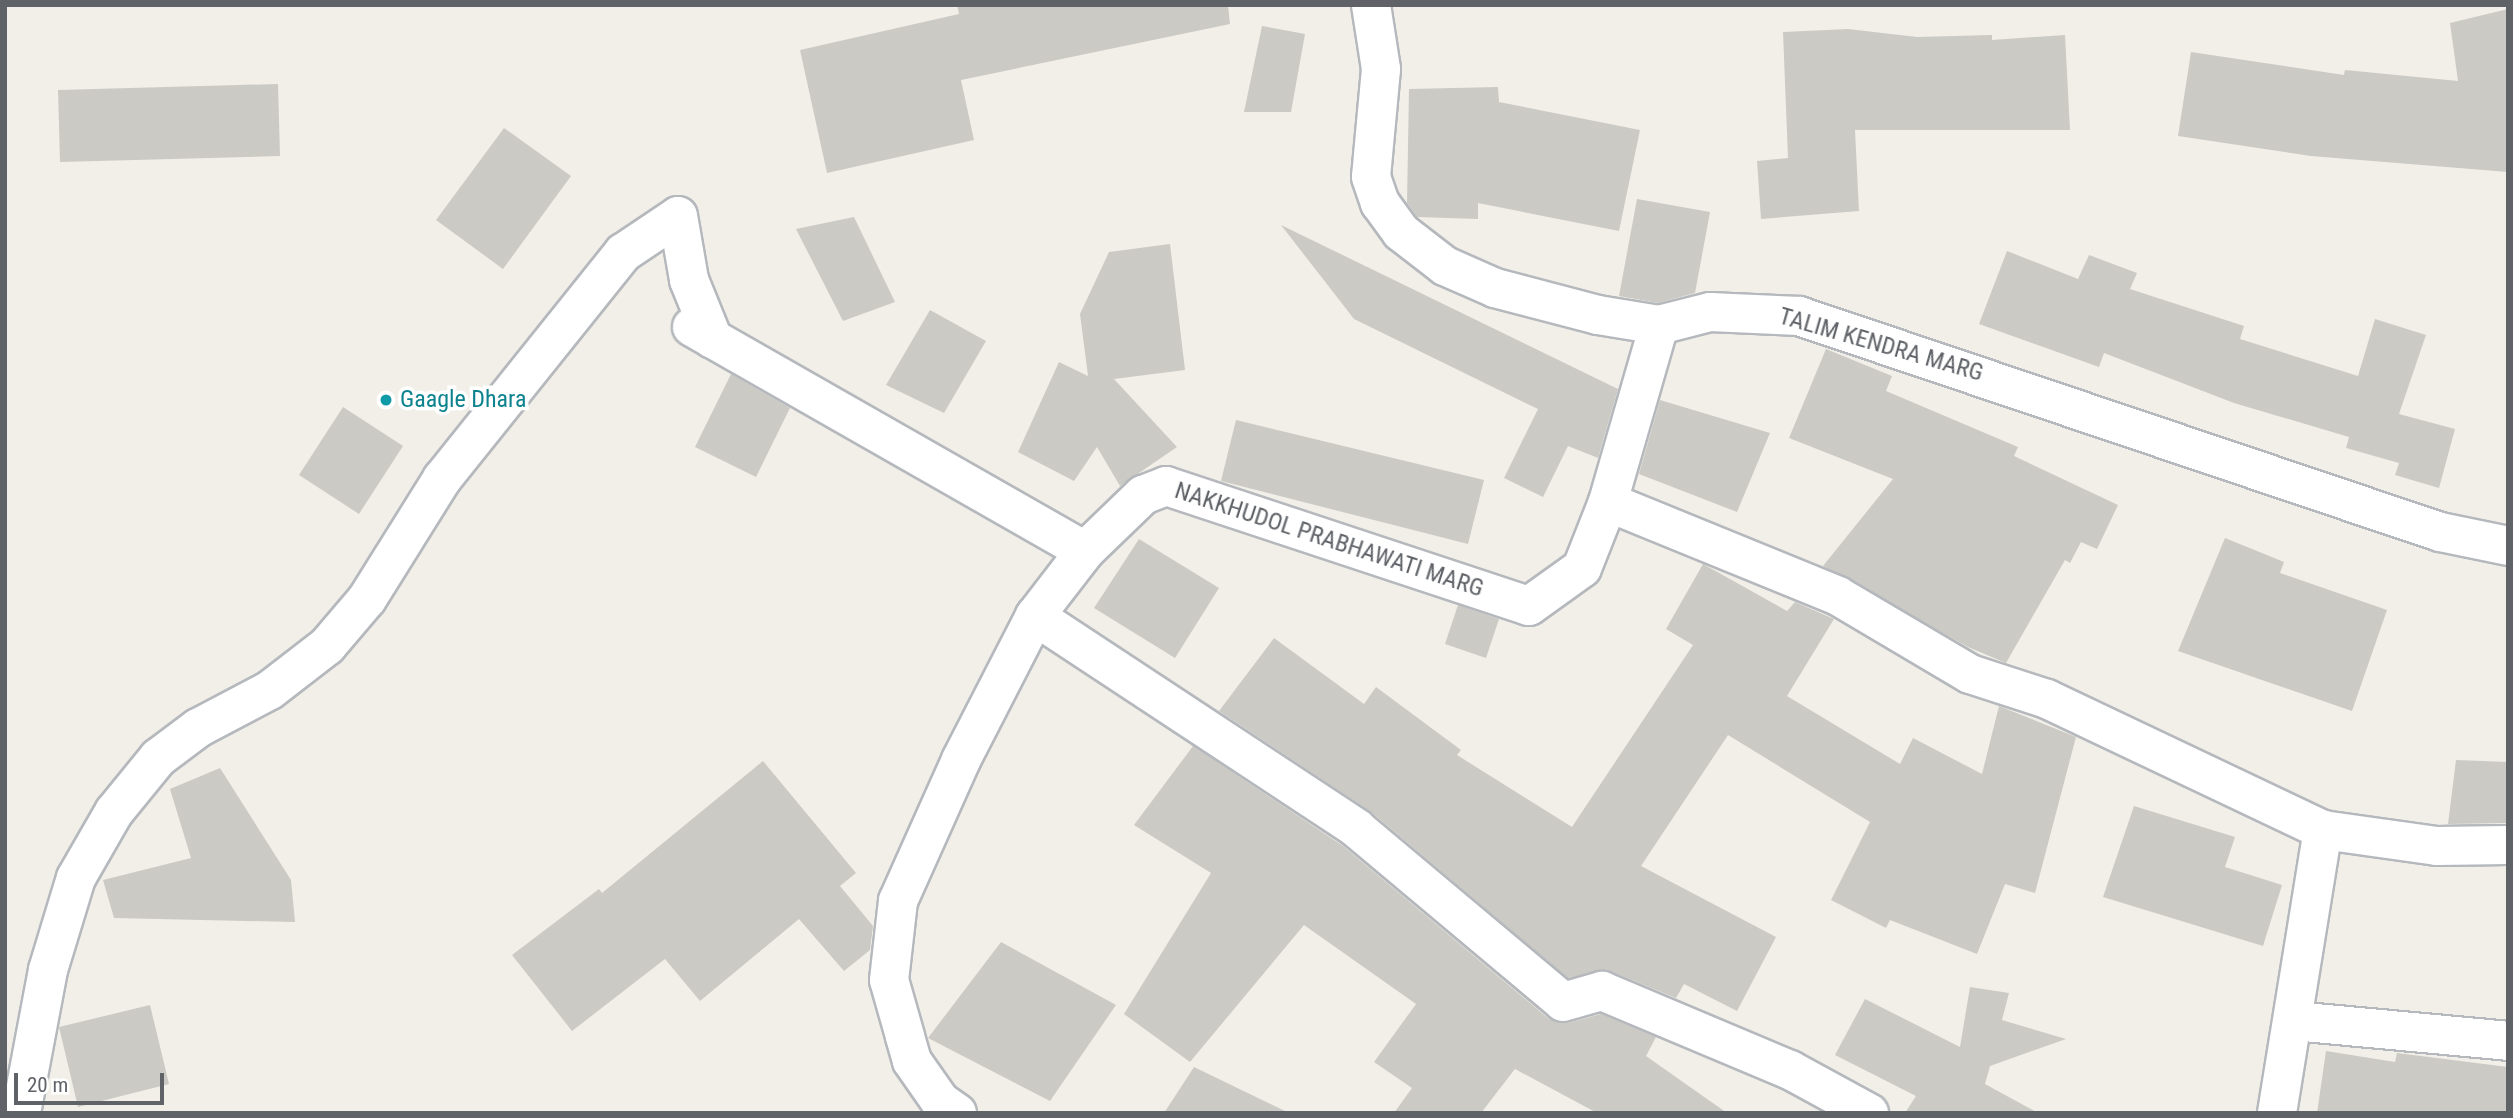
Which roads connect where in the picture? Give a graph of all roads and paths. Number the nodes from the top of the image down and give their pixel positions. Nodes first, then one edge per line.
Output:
1 (1371, 5) edge
2 (1658, 325) junction
3 (1608, 502) junction
4 (2508, 547) edge
5 (1085, 551) junction
6 (1035, 615) junction
7 (2323, 830) junction
8 (2508, 845) edge
9 (2294, 1021) junction
10 (2508, 1041) edge
11 (21, 1113) edge
12 (957, 1113) edge
13 (1869, 1113) edge
14 (2277, 1113) edge

1 - 2 street, TALIM KENDRA MARG
2 - 3 street, NAKKHUDOL PRABHAWATI MARG
2 - 4 street, TALIM KENDRA MARG
3 - 5 street, NAKKHUDOL PRABHAWATI MARG
3 - 7 street
5 - 6 street, NAKKHUDOL PRABHAWATI MARG
5 - 11 street
6 - 12 street, NAKKHUDOL PRABHAWATI MARG
6 - 13 street
7 - 8 street
7 - 9 street
9 - 10 street
9 - 14 street

